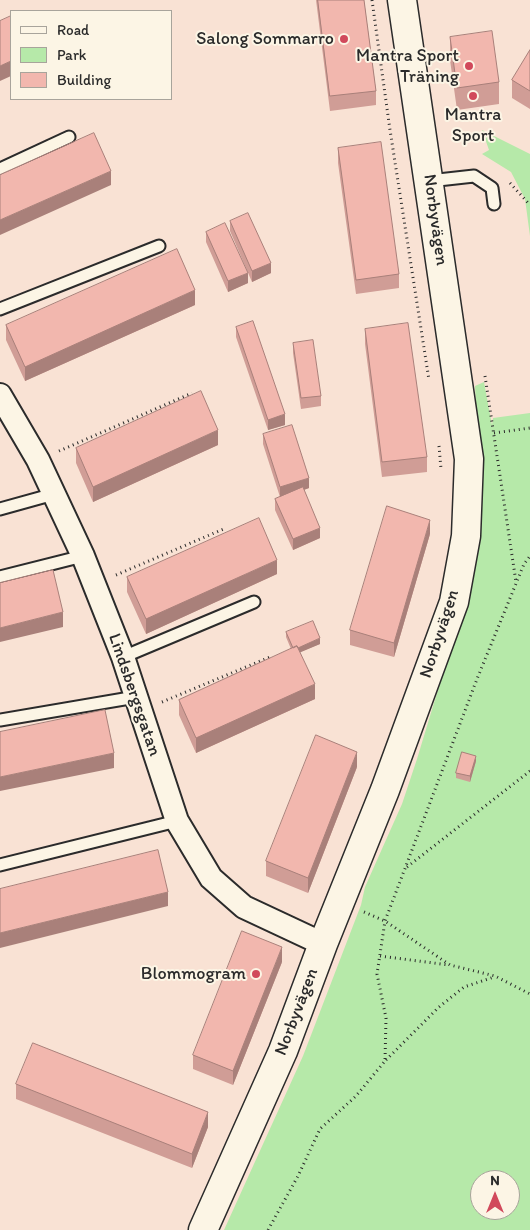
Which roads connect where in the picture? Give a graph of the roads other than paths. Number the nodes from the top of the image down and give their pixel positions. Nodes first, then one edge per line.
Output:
1 (402, 0) edge
2 (68, 136) dead end
3 (0, 169) edge
4 (429, 181) junction
5 (494, 204) dead end
6 (160, 246) dead end
7 (0, 309) edge
8 (0, 395) edge
9 (54, 494) junction
10 (0, 509) edge
11 (84, 556) junction
12 (0, 577) edge
13 (254, 602) dead end
14 (123, 657) junction
15 (138, 704) junction
16 (0, 720) edge
17 (177, 821) junction
18 (0, 865) edge
19 (323, 944) junction
20 (203, 1230) edge

1 - 4 street, Norbyvägen
2 - 3 lane
4 - 5 lane
4 - 19 street, Norbyvägen
6 - 7 lane
8 - 9 street, Lindsbergsgatan
9 - 10 lane
9 - 11 street, Lindsbergsgatan
11 - 12 lane
11 - 14 street, Lindsbergsgatan
13 - 14 lane
14 - 15 street, Lindsbergsgatan
15 - 16 lane
15 - 17 street, Lindsbergsgatan
17 - 18 lane
17 - 19 street, Lindsbergsgatan
19 - 20 street, Norbyvägen

